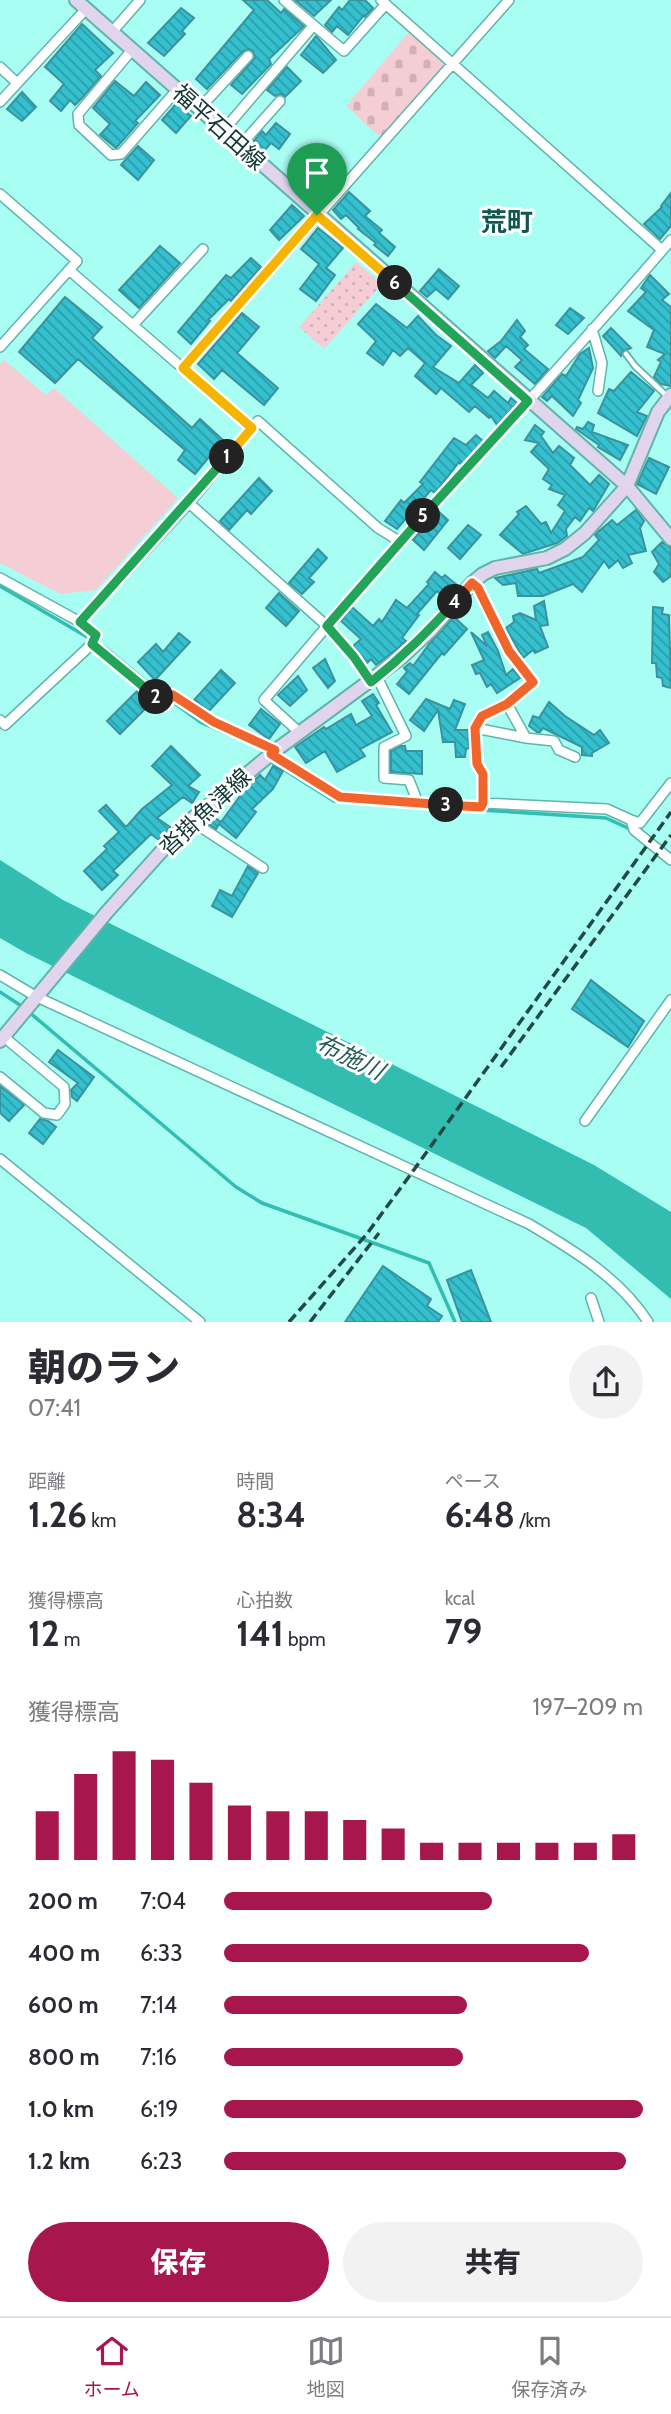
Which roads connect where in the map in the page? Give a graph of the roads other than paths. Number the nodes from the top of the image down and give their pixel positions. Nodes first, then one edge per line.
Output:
1 (140, 0) edge
2 (284, 0) edge
3 (509, 0) edge
4 (384, 2) edge
5 (81, 4) edge
6 (313, 26) junction
7 (112, 32) junction
8 (132, 50) junction
9 (248, 56) dead end
10 (452, 65) junction
11 (0, 67) edge
12 (17, 83) junction
13 (177, 90) junction
14 (279, 101) dead end
15 (0, 102) edge
16 (199, 109) junction
17 (223, 131) junction
18 (240, 146) junction
19 (0, 194) edge
20 (317, 215) junction
21 (671, 240) edge
22 (203, 249) dead end
23 (662, 250) junction
24 (69, 270) junction
25 (133, 325) junction
26 (592, 329) junction
27 (2, 342) edge
28 (626, 354) dead end
29 (183, 368) junction
30 (598, 391) dead end
31 (670, 396) edge
32 (528, 401) junction
33 (252, 428) junction
34 (626, 486) junction
35 (189, 502) junction
36 (671, 539) edge
37 (399, 541) junction
38 (0, 578) edge
39 (472, 583) junction
40 (80, 622) junction
41 (327, 626) junction
42 (92, 644) junction
43 (374, 680) junction
44 (507, 704) junction
45 (0, 720) edge
46 (475, 728) junction
47 (299, 732) junction
48 (526, 738) junction
49 (273, 752) junction
50 (575, 757) dead end
51 (671, 783) edge
52 (418, 803) junction
53 (483, 803) junction
54 (190, 820) junction
55 (631, 820) junction
56 (671, 860) edge
57 (263, 868) dead end
58 (0, 975) edge
59 (37, 996) junction
60 (671, 1000) edge
61 (2, 1039) edge
62 (0, 1077) edge
63 (585, 1121) dead end
64 (0, 1159) edge
65 (591, 1298) dead end
66 (200, 1322) edge
67 (599, 1322) edge
68 (648, 1322) edge

1 - 7 street
2 - 6 street
3 - 10 street
4 - 6 street
4 - 10 street
5 - 7 main road, 福平石田線
5 - 12 street
6 - 17 street
7 - 8 main road, 福平石田線
8 - 13 main road, 福平石田線
8 - 13 street
9 - 16 street
10 - 20 street
10 - 23 street
11 - 12 street
12 - 15 street
13 - 16 main road, 福平石田線
14 - 18 street
16 - 17 main road, 福平石田線
17 - 18 main road, 福平石田線
18 - 20 main road, 福平石田線
19 - 24 street
20 - 29 street
20 - 32 main road, 福平石田線
21 - 23 street
22 - 25 street
23 - 26 street
24 - 25 street
24 - 27 street
25 - 29 street
26 - 30 street
26 - 32 street
28 - 31 lane
29 - 33 street
31 - 34 main road, 沓掛魚津線
32 - 34 main road, 福平石田線
32 - 37 street
33 - 35 street
33 - 37 street
34 - 36 main road, 福平石田線
34 - 39 main road, 沓掛魚津線
35 - 40 street
35 - 41 street
37 - 41 street
38 - 40 street
39 - 43 main road, 沓掛魚津線
39 - 44 street
40 - 42 street
41 - 43 street
41 - 47 street
42 - 45 street
42 - 49 street
43 - 47 main road, 沓掛魚津線
43 - 52 street
44 - 46 street
44 - 48 street
46 - 48 street
46 - 53 street
47 - 49 main road, 沓掛魚津線
48 - 50 street
49 - 52 street
49 - 54 main road, 沓掛魚津線
51 - 55 street
52 - 53 street
53 - 55 street
54 - 57 street
54 - 59 main road, 沓掛魚津線
55 - 56 street
58 - 59 street
59 - 61 main road, 沓掛魚津線
59 - 68 street
60 - 63 street
61 - 62 street
64 - 66 street
65 - 67 street

